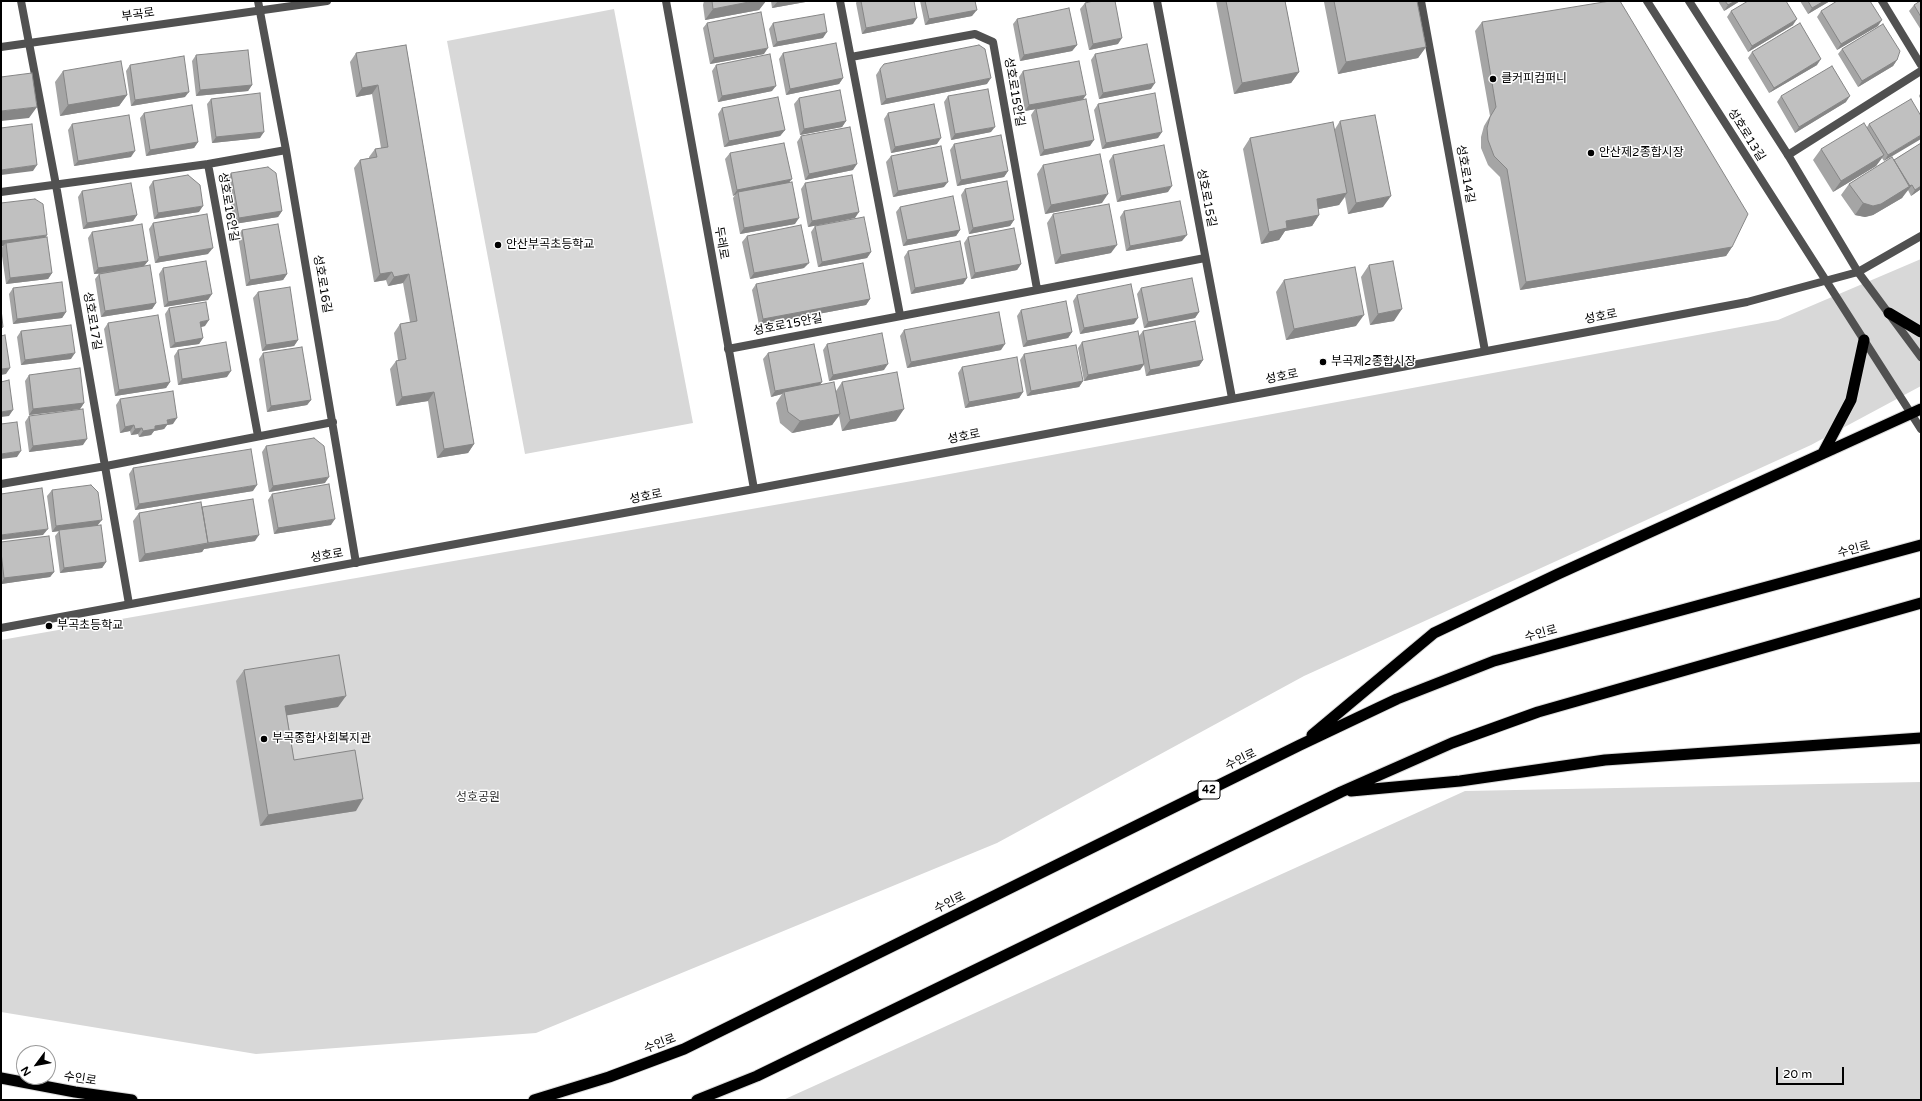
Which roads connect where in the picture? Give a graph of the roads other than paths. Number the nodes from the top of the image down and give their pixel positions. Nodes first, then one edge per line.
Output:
1 (21, 1) edge
2 (258, 1) edge
3 (327, 1) edge
4 (666, 1) edge
5 (840, 1) edge
6 (1157, 1) edge
7 (1421, 1) edge
8 (1647, 1) edge
9 (1689, 1) edge
10 (1882, 1) edge
11 (260, 10) junction
12 (28, 43) junction
13 (1, 47) edge
14 (851, 56) junction
15 (1921, 65) edge
16 (1921, 71) edge
17 (286, 150) junction
18 (1788, 155) junction
19 (208, 164) junction
20 (56, 185) junction
21 (1, 192) edge
22 (1921, 236) edge
23 (1204, 258) junction
24 (1858, 272) junction
25 (1825, 281) junction
26 (1036, 289) junction
27 (1888, 313) junction
28 (900, 315) junction
29 (1921, 332) edge
30 (1864, 340) junction
31 (728, 349) junction
32 (1485, 351) junction
33 (1921, 358) edge
34 (1232, 398) junction
35 (1916, 411) edge
36 (333, 422) junction
37 (1921, 429) edge
38 (258, 436) junction
39 (1823, 453) junction
40 (106, 466) junction
41 (1, 484) edge
42 (754, 489) junction
43 (1916, 546) edge
44 (356, 563) junction
45 (1921, 603) edge
46 (129, 604) junction
47 (1, 628) edge
48 (1921, 738) edge
49 (1300, 745) junction
50 (1341, 792) junction
51 (1, 1078) edge
52 (132, 1100) edge
53 (534, 1100) edge
54 (697, 1100) edge

1 - 12 street, 성호로17길
2 - 11 street, 성호로16길
3 - 11 street, 부곡로
4 - 31 street, 두레로
5 - 14 street
6 - 23 street, 성호로15길
7 - 32 street, 성호로14길
8 - 25 street, 성호로13길
9 - 18 street, 성호로13길
10 - 15 street
11 - 12 street, 부곡로
11 - 17 street, 성호로16길
12 - 13 street, 부곡로
12 - 20 street, 성호로17길
14 - 26 street, 성호로15안길
14 - 28 street
16 - 18 street
17 - 19 street
17 - 36 street, 성호로16길
18 - 24 street, 성호로13길
19 - 20 street, 성호로16안길
19 - 38 street, 성호로16안길
20 - 21 street, 성호로16안길
20 - 40 street, 성호로17길
22 - 24 street, 성호로
23 - 26 street, 성호로15안길
23 - 34 street, 성호로15길
24 - 25 street, 성호로
24 - 27 street, 성호로13길
25 - 30 street, 성호로13길
25 - 32 street, 성호로
26 - 28 street, 성호로15안길
27 - 29 highway
27 - 33 street, 성호로13길
28 - 31 street, 성호로15안길
30 - 35 street, 성호로13길
30 - 39 highway
31 - 42 street, 두레로
32 - 34 street, 성호로
34 - 42 street, 성호로
35 - 37 street, 성호로13길
35 - 39 highway
36 - 38 street
36 - 44 street, 성호로16길
38 - 40 street
39 - 49 highway
40 - 41 street
40 - 46 street, 성호로17길
42 - 44 street, 성호로
43 - 49 highway, 수인로 / 42
44 - 46 street, 성호로
45 - 50 highway
46 - 47 street, 성호로
48 - 50 highway
49 - 53 highway, 수인로 / 42
50 - 54 highway
51 - 52 highway, 수인로

